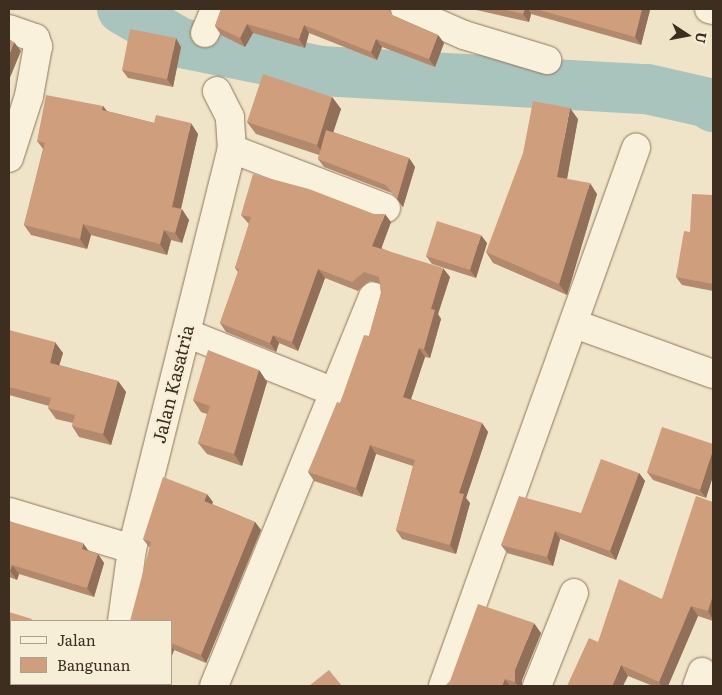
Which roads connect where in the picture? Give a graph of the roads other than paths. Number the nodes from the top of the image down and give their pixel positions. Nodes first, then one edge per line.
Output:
1 (405, 9) edge
2 (710, 9) edge
3 (713, 10) edge
4 (9, 29) edge
5 (547, 60) dead end
6 (217, 91) dead end
7 (636, 148) dead end
8 (232, 149) junction
9 (9, 158) edge
10 (386, 208) dead end
11 (373, 296) dead end
12 (574, 324) junction
13 (186, 333) junction
14 (713, 374) edge
15 (334, 392) junction
16 (9, 512) edge
17 (132, 549) junction
18 (574, 593) dead end
19 (122, 620) edge
20 (214, 686) edge
21 (443, 686) edge
22 (537, 686) edge

1 - 5 street
2 - 3 street
4 - 9 street
6 - 8 street, Jalan Kasatria
7 - 12 street
8 - 10 street
8 - 13 street, Jalan Kasatria
11 - 15 street
12 - 14 street
12 - 21 street
13 - 15 street
13 - 17 street, Jalan Kasatria
15 - 20 street
16 - 17 street
17 - 19 street, Jalan Kasatria
18 - 22 street

